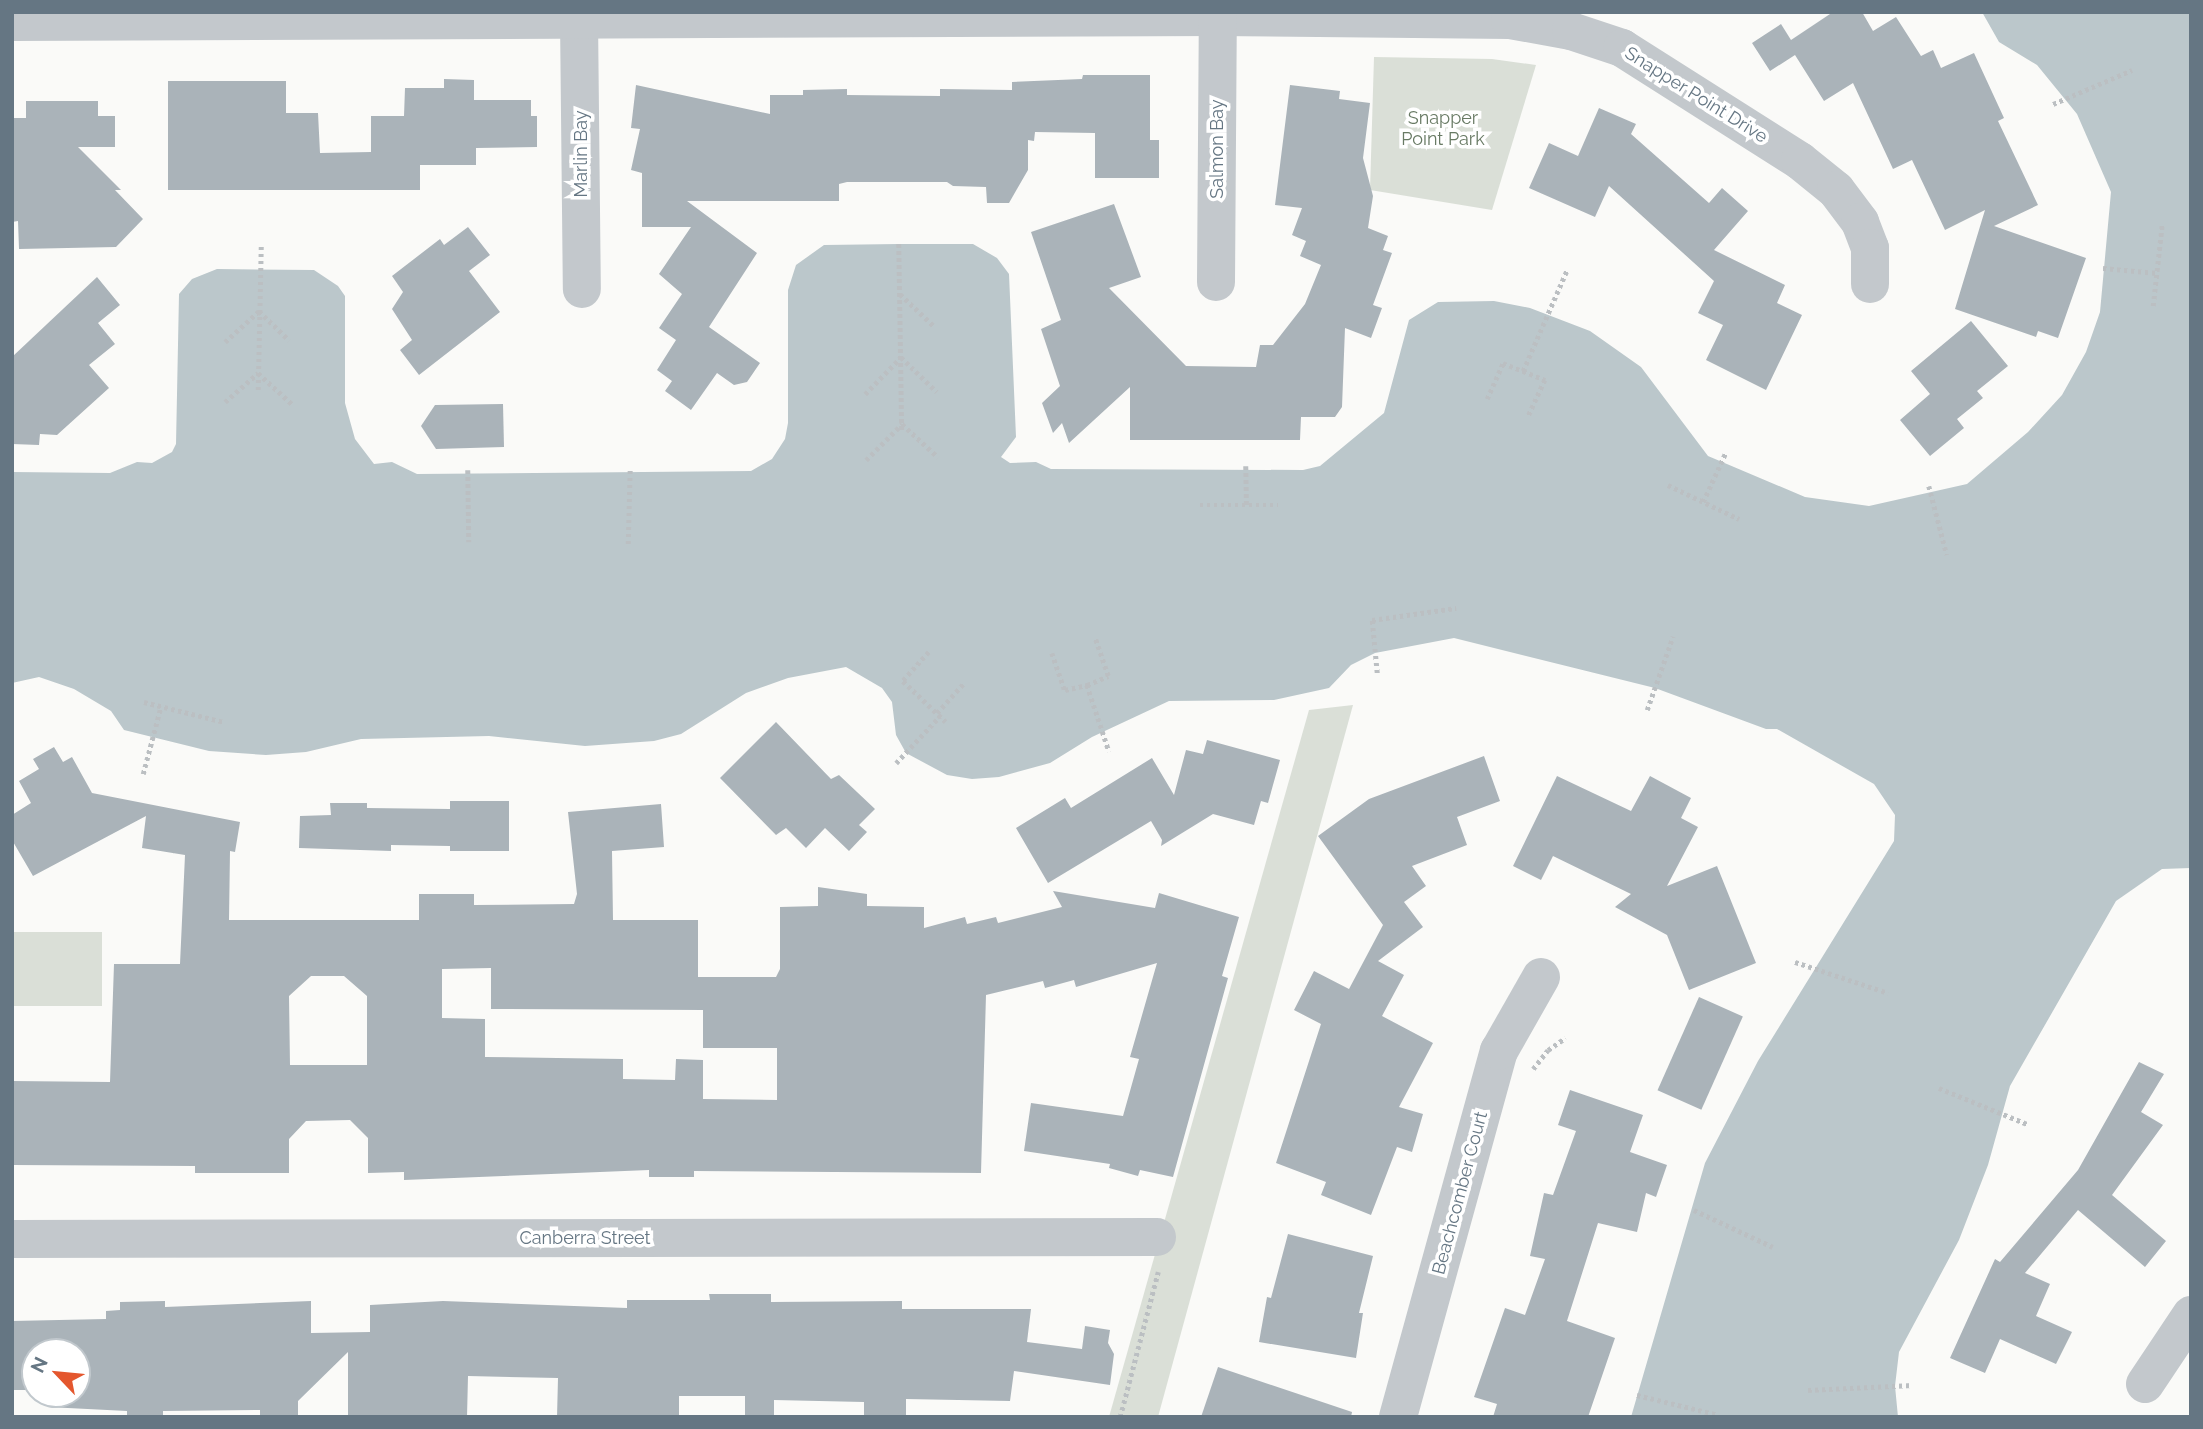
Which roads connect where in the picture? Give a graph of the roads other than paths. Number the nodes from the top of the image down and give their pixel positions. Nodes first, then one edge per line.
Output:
1 (1510, 16) edge
2 (1218, 17) junction
3 (579, 18) junction
4 (12, 22) edge
5 (1216, 282) dead end
6 (1870, 284) dead end
7 (582, 289) dead end
8 (1541, 977) dead end
9 (1157, 1237) road end
10 (12, 1239) edge
11 (2191, 1315) edge
12 (2146, 1384) dead end
13 (1398, 1417) edge

1 - 2 street, Snapper Point Drive
1 - 6 street, Snapper Point Drive
2 - 3 street, Snapper Point Drive
2 - 5 street, Salmon Bay
3 - 4 street, Snapper Point Drive
3 - 7 street, Marlin Bay
8 - 13 street, Beachcomber Court
9 - 10 street, Canberra Street
11 - 12 street

